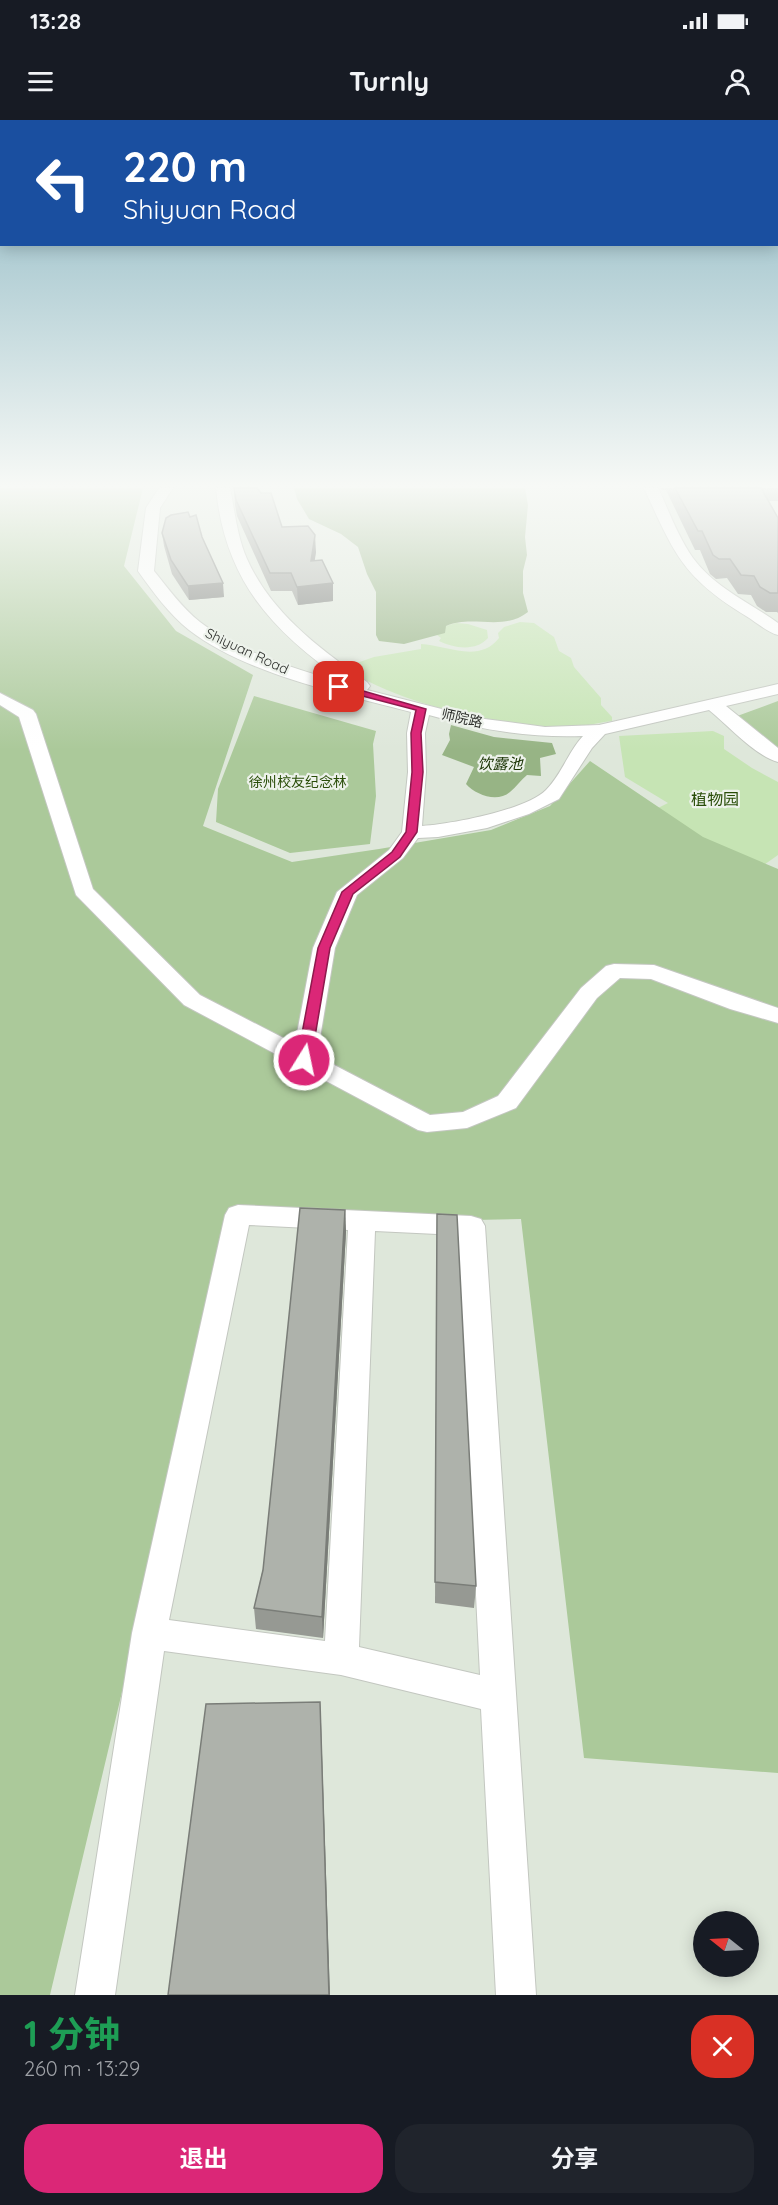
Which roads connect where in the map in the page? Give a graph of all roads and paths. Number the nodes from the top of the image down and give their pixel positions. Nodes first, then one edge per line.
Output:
1 (150, 576) edge
2 (247, 576) edge
3 (702, 576) edge
4 (778, 630) edge
5 (778, 689) edge
6 (0, 698) edge
7 (714, 705) junction
8 (421, 709) junction
9 (599, 730) junction
10 (778, 756) edge
11 (412, 832) junction
12 (778, 1016) edge
13 (304, 1060) junction
14 (362, 1221) junction
15 (149, 1634) junction
16 (341, 1659) junction
17 (499, 1696) junction
18 (95, 1995) edge
19 (516, 1995) edge

1 - 8 street, Shiyuan Road
2 - 8 street, 师院路
3 - 4 street
5 - 7 street, 师院路
6 - 13 street
7 - 9 street, 师院路
7 - 10 street
8 - 9 street, 师院路
8 - 11 street
9 - 11 street
11 - 13 street
12 - 13 street
14 - 15 street
14 - 16 street
14 - 17 street
15 - 16 street
15 - 18 street
16 - 17 street
17 - 19 street

